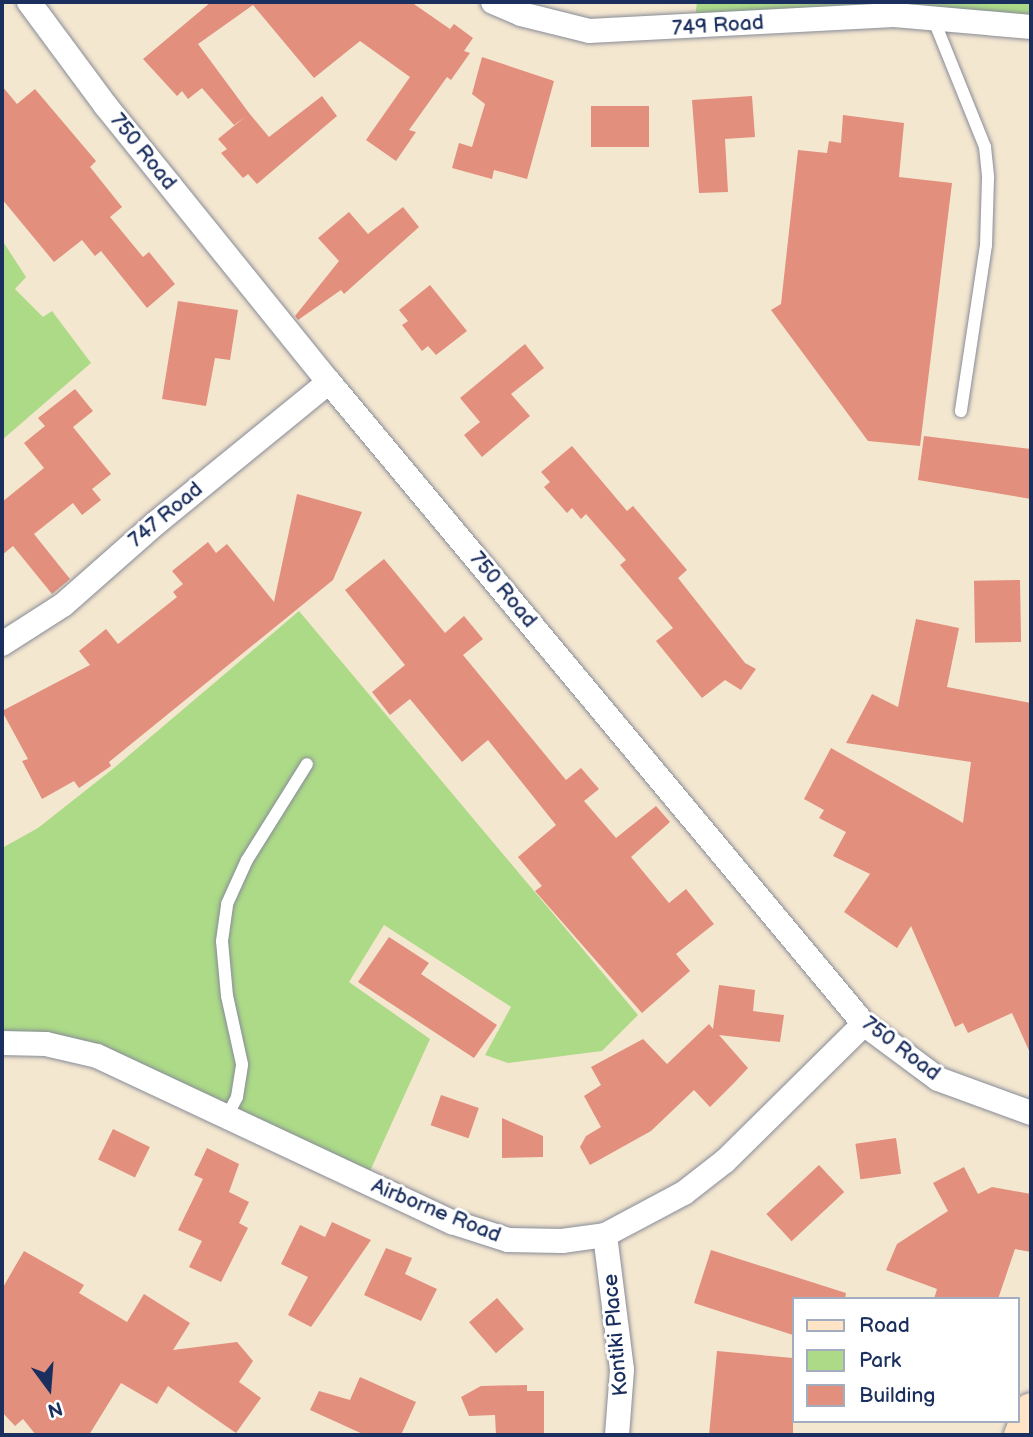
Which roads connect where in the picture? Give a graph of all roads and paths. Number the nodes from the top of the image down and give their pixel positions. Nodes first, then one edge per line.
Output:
1 (29, 2) edge
2 (494, 2) edge
3 (932, 17) junction
4 (1031, 27) edge
5 (329, 382) junction
6 (961, 411) dead end
7 (2, 645) edge
8 (307, 764) dead end
9 (864, 1024) junction
10 (2, 1044) edge
11 (1031, 1113) edge
12 (227, 1116) junction
13 (605, 1235) junction
14 (1031, 1410) edge
15 (617, 1435) edge
16 (1021, 1435) edge

1 - 5 street, 750 Road
2 - 3 street, 749 Road
3 - 4 street, 749 Road
3 - 6 lane
5 - 7 street, 747 Road
5 - 9 street, 750 Road
8 - 12 lane
9 - 11 street, 750 Road
9 - 13 street, Airborne Road
10 - 12 street, Airborne Road
12 - 13 street, Airborne Road
13 - 15 street, Kontiki Place
14 - 16 street

